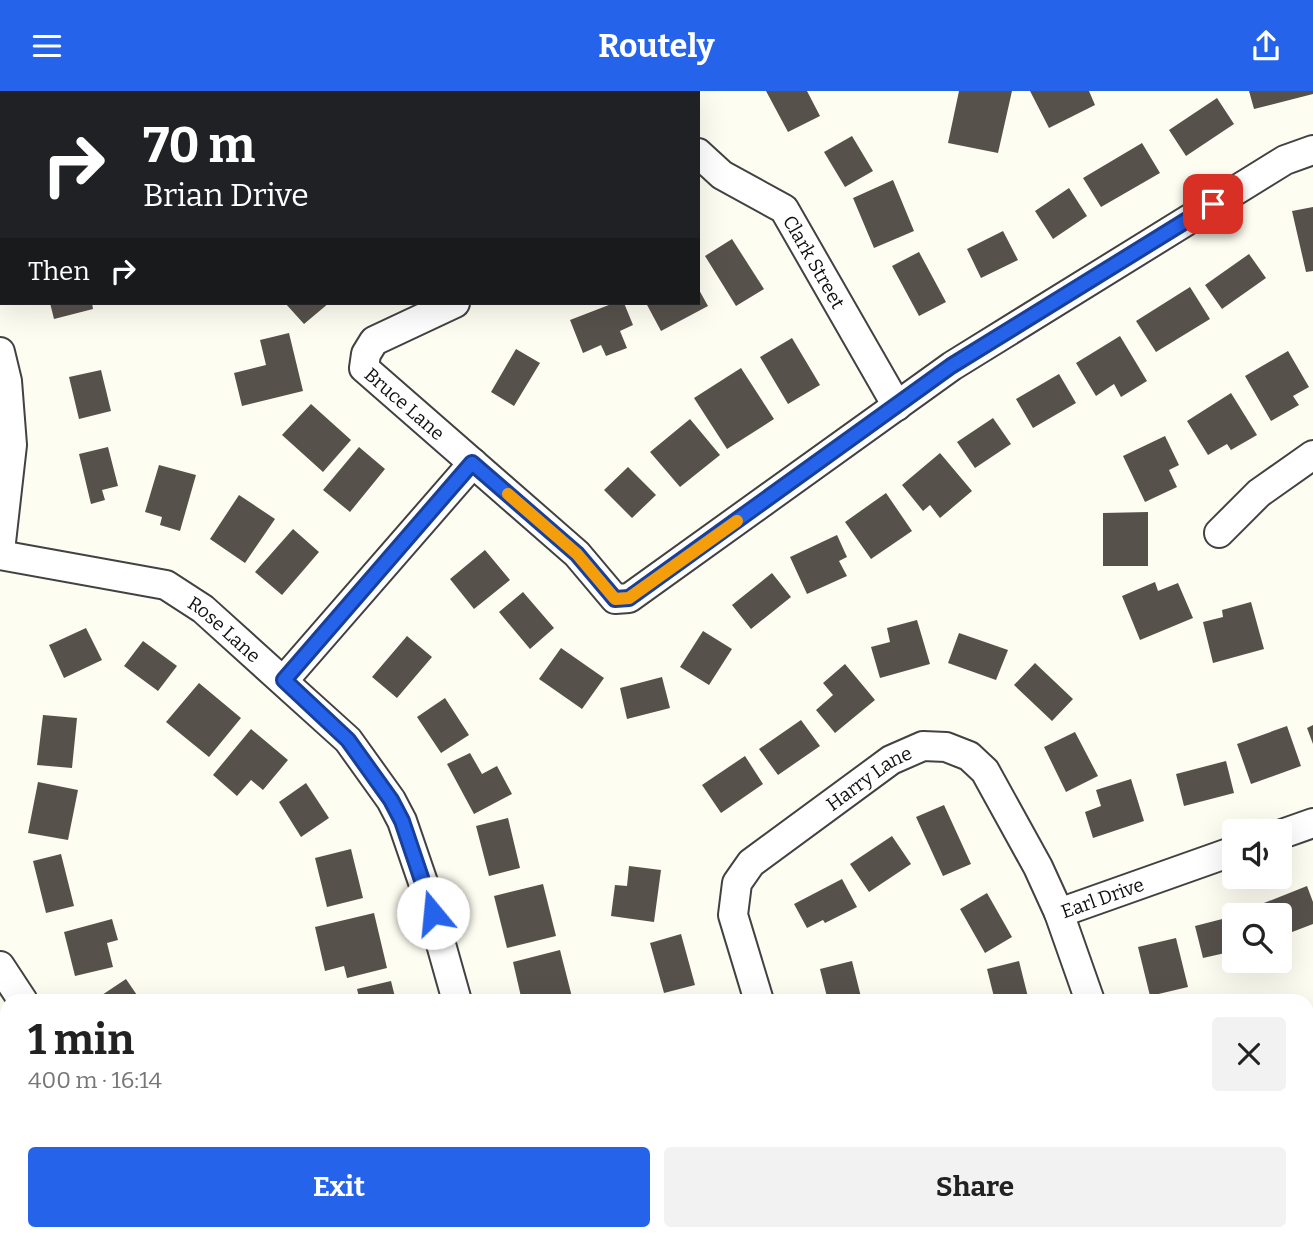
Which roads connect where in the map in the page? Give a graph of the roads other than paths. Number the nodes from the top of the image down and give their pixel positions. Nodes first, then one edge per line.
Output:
1 (1313, 150) edge
2 (700, 158) edge
3 (710, 180) edge
4 (451, 305) edge
5 (0, 352) edge
6 (897, 406) junction
7 (1313, 455) edge
8 (472, 463) junction
9 (1219, 533) dead end
10 (0, 553) edge
11 (284, 680) junction
12 (1313, 823) edge
13 (1292, 830) edge
14 (1222, 855) edge
15 (1059, 913) junction
16 (0, 966) edge
17 (18, 994) edge
18 (455, 994) edge
19 (757, 994) edge
20 (1088, 994) edge

1 - 6 street
2 - 3 street, Clark Street
3 - 6 street, Clark Street
4 - 8 street, Bruce Lane
5 - 10 street
6 - 8 street
7 - 9 street
8 - 11 street
10 - 11 street, Rose Lane
11 - 18 street, Rose Lane
12 - 13 street
14 - 15 street, Earl Drive
15 - 19 street, Harry Lane
15 - 20 street, Earl Drive
16 - 17 street

